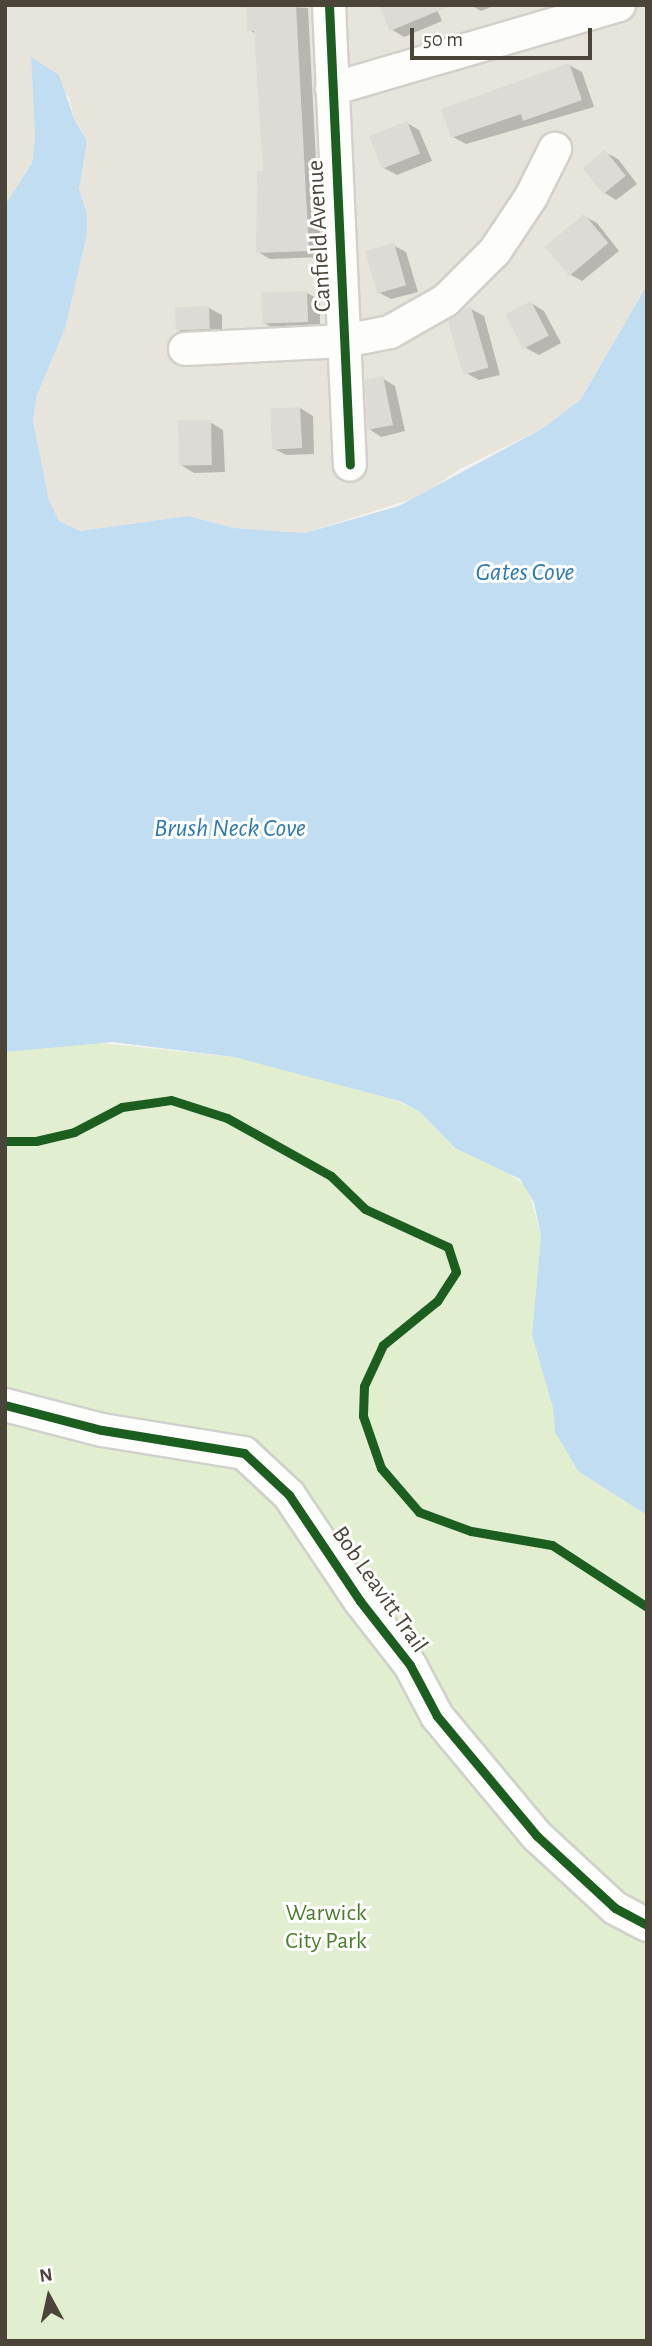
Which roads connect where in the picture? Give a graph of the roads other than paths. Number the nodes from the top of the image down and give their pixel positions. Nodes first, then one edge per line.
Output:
1 (330, 5) edge
2 (619, 5) edge
3 (332, 89) junction
4 (555, 149) dead end
5 (345, 341) junction
6 (185, 349) dead end
7 (350, 466) dead end
8 (5, 1405) edge
9 (647, 1925) edge

1 - 3 street, Canfield Avenue
2 - 3 street
3 - 5 street, Canfield Avenue
4 - 5 street
5 - 6 street
5 - 7 street, Canfield Avenue
8 - 9 street, Bob Leavitt Trail

